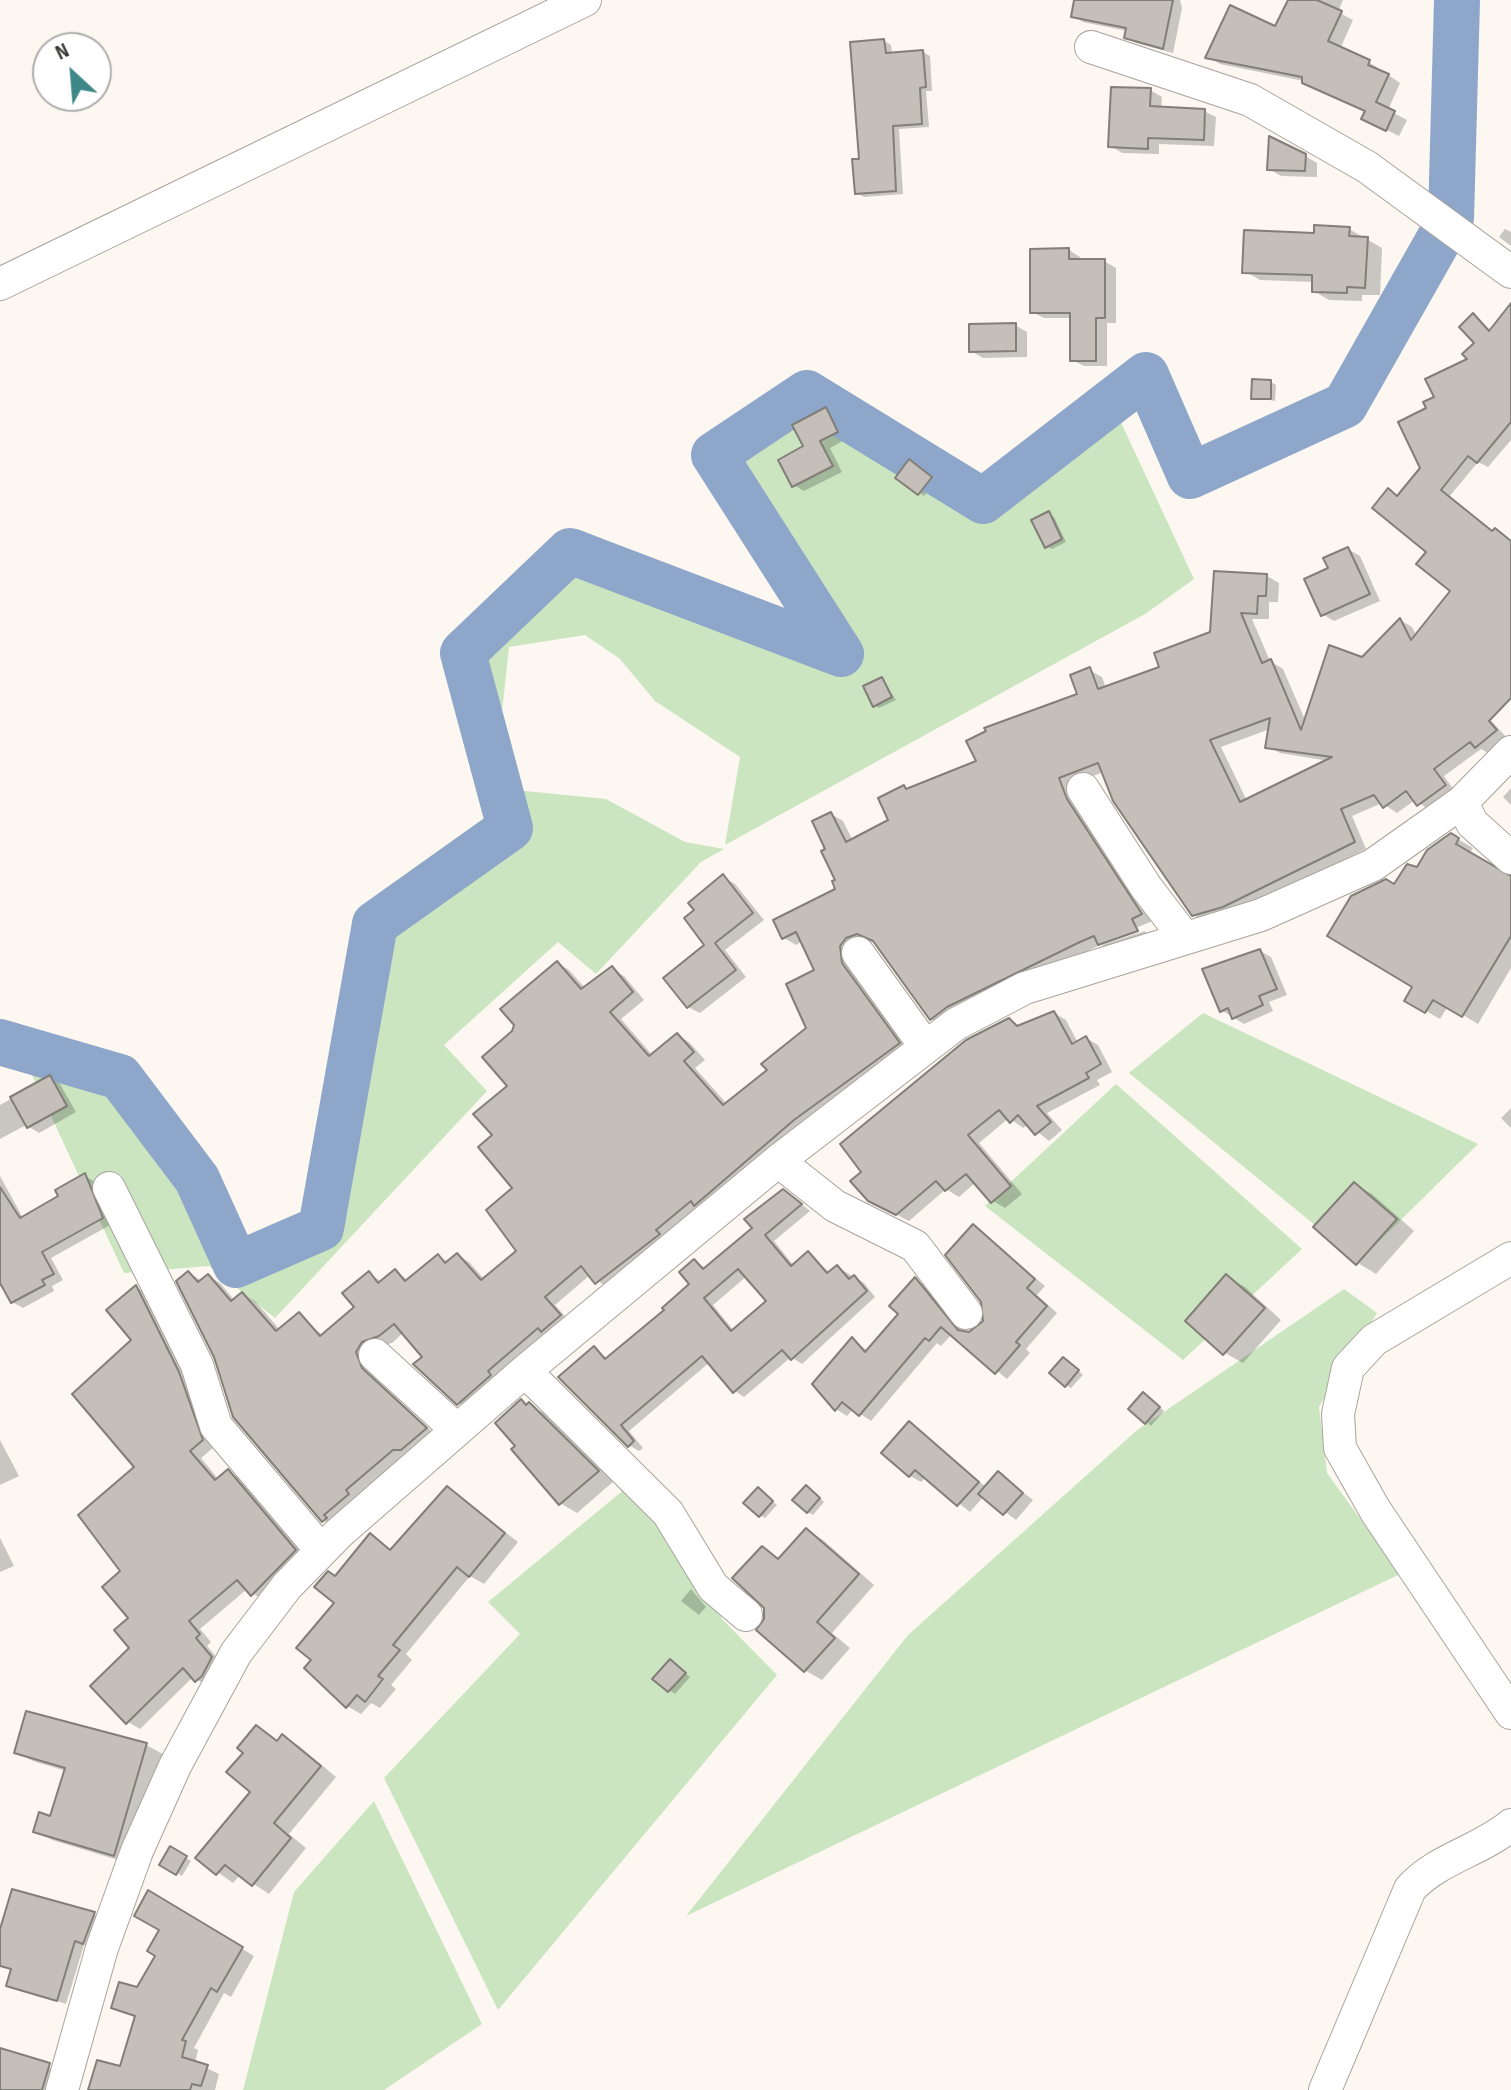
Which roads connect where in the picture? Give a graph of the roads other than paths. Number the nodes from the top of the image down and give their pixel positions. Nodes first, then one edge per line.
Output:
1 (585, 0) edge
2 (1091, 47) dead end
3 (1501, 265) edge
4 (3, 274) edge
5 (1511, 752) edge
6 (1083, 789) dead end
7 (1462, 802) junction
8 (1511, 858) edge
9 (1185, 938) junction
10 (858, 953) dead end
11 (925, 1046) junction
12 (778, 1161) junction
13 (109, 1188) dead end
14 (1511, 1258) edge
15 (966, 1313) dead end
16 (375, 1355) dead end
17 (525, 1371) junction
18 (457, 1430) junction
19 (321, 1550) junction
20 (746, 1615) dead end
21 (1511, 1713) edge
22 (1511, 1825) edge
23 (62, 2090) edge
24 (1325, 2090) edge

1 - 4 street
2 - 3 street
5 - 7 street
6 - 9 street
7 - 8 street
7 - 9 street
9 - 11 street
10 - 11 street
11 - 12 street
12 - 15 street
12 - 17 street
13 - 19 street
14 - 21 street
16 - 18 street
17 - 18 street
17 - 20 street
18 - 19 street
19 - 23 street
22 - 24 street

